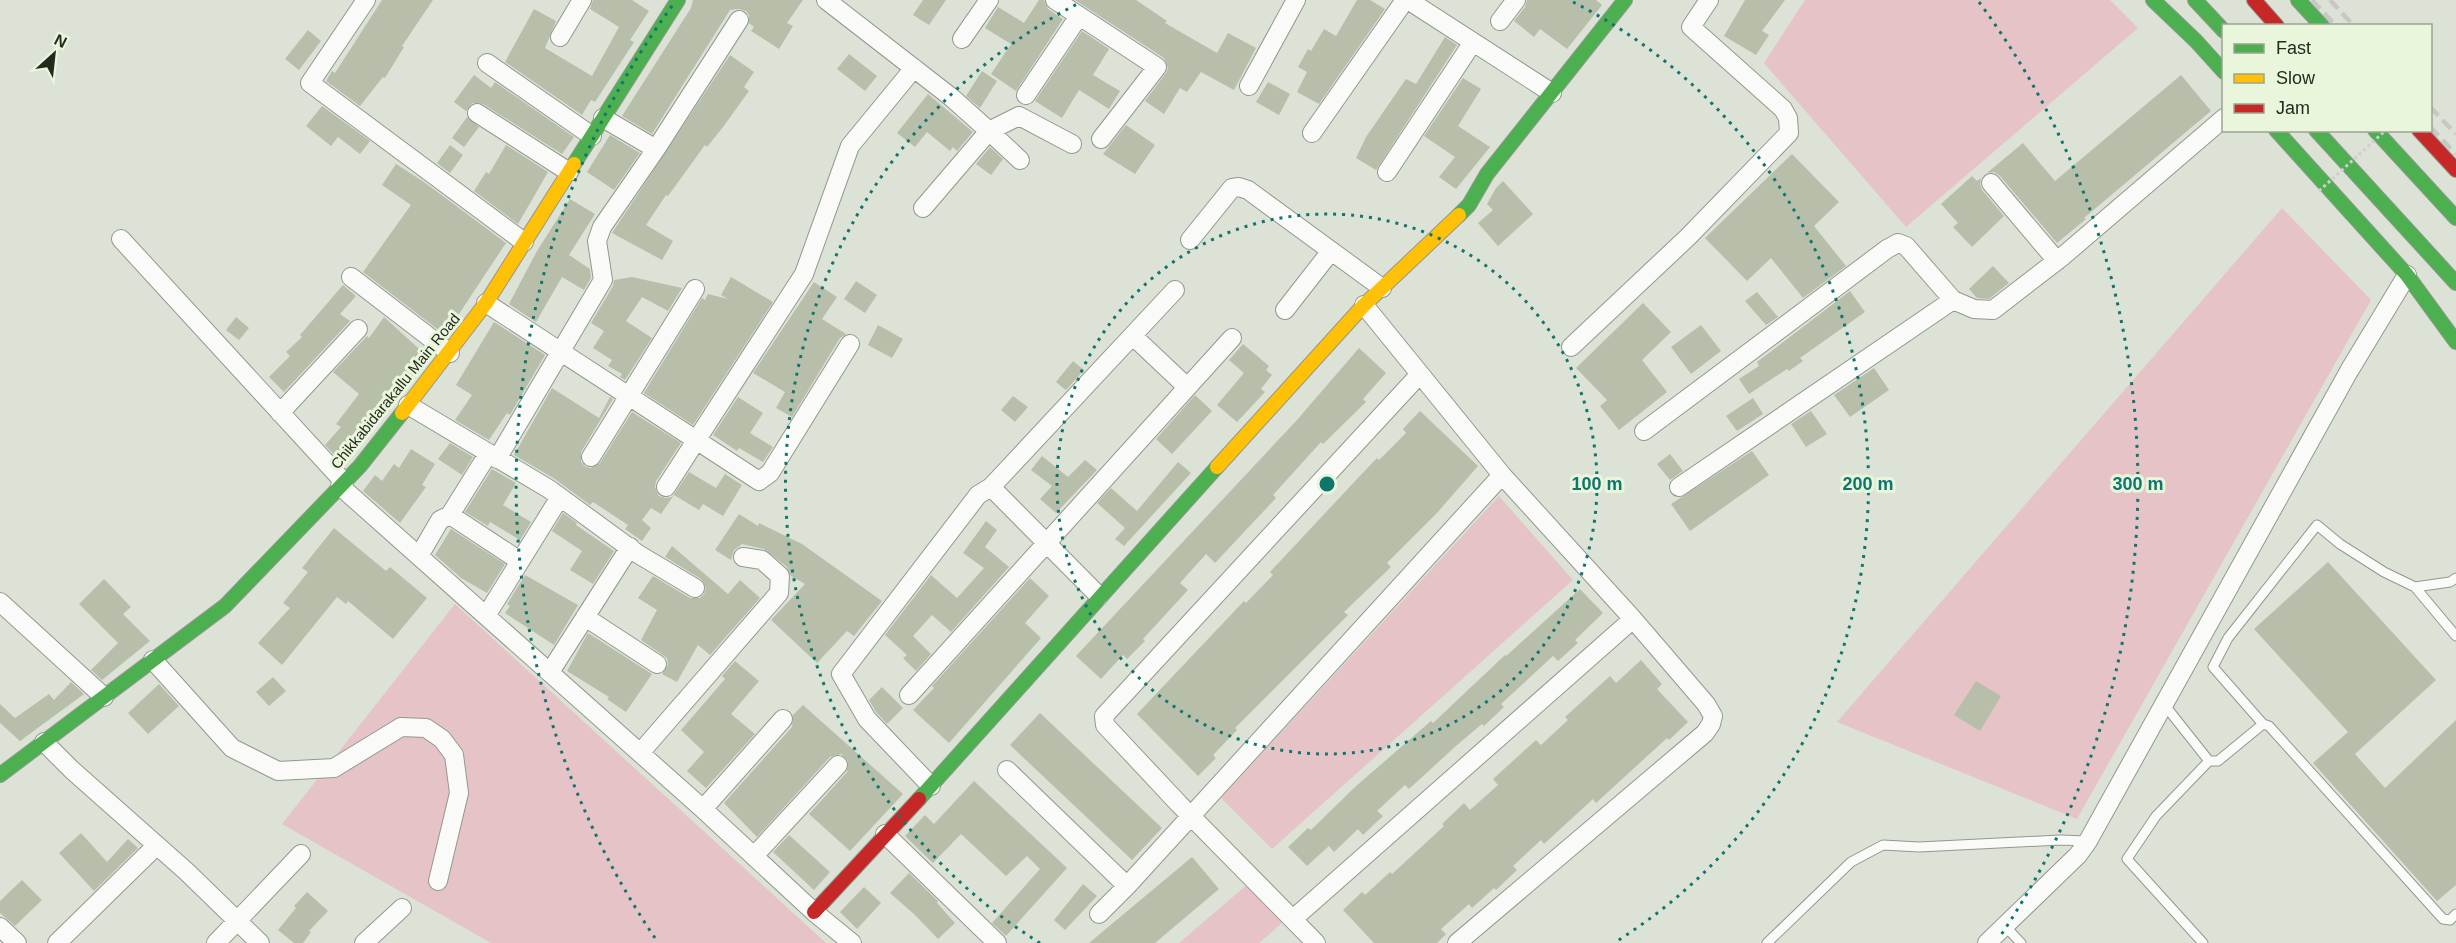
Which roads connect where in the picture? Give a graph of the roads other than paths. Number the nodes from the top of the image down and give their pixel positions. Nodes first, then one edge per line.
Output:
1 (366, 0) edge
2 (582, 0) edge
3 (826, 0) edge
4 (989, 0) edge
5 (1055, 0) edge
6 (1296, 0) edge
7 (1407, 0) edge
8 (1516, 0) edge
9 (1709, 0) edge
10 (2152, 0) edge
11 (2195, 0) edge
12 (2254, 0) edge
13 (2298, 0) edge
14 (674, 1) edge
15 (1615, 4) edge
16 (1079, 16) junction
17 (739, 20) dead end
18 (1500, 21) dead end
19 (2275, 24) edge
20 (2320, 24) edge
21 (2222, 30) edge
22 (560, 37) dead end
23 (962, 39) dead end
24 (1473, 42) junction
25 (487, 63) dead end
26 (914, 68) junction
27 (2222, 71) edge
28 (1249, 86) dead end
29 (1552, 93) junction
30 (1026, 95) dead end
31 (477, 113) dead end
32 (603, 118) junction
33 (2222, 119) edge
34 (989, 130) junction
35 (2278, 132) edge
36 (2318, 132) edge
37 (2377, 132) edge
38 (2421, 132) edge
39 (1312, 133) dead end
40 (592, 136) junction
41 (1101, 139) dead end
42 (1072, 144) dead end
43 (656, 149) junction
44 (1020, 160) dead end
45 (2456, 170) edge
46 (569, 172) junction
47 (1387, 172) dead end
48 (1991, 183) dead end
49 (923, 208) dead end
50 (2456, 218) edge
51 (121, 240) dead end
52 (1190, 240) dead end
53 (524, 242) junction
54 (1331, 251) junction
55 (2057, 261) junction
56 (2407, 275) junction
57 (351, 277) dead end
58 (2456, 283) edge
59 (1382, 288) junction
60 (695, 289) dead end
61 (1175, 290) dead end
62 (1953, 300) junction
63 (486, 303) junction
64 (1364, 305) junction
65 (1285, 310) dead end
66 (358, 329) dead end
67 (1133, 336) junction
68 (1232, 338) dead end
69 (2456, 342) edge
70 (850, 344) dead end
71 (1571, 347) dead end
72 (561, 351) junction
73 (450, 353) junction
74 (1420, 374) junction
75 (1187, 387) junction
76 (629, 396) junction
77 (408, 405) junction
78 (280, 413) junction
79 (1644, 431) dead end
80 (697, 440) junction
81 (493, 457) junction
82 (591, 457) dead end
83 (1502, 475) junction
84 (342, 484) junction
85 (666, 487) dead end
86 (991, 487) junction
87 (1679, 487) dead end
88 (560, 497) junction
89 (450, 515) junction
90 (1046, 543) junction
91 (630, 547) junction
92 (418, 556) junction
93 (743, 557) dead end
94 (520, 561) junction
95 (2456, 578) edge
96 (2415, 587) junction
97 (695, 588) dead end
98 (1099, 596) junction
99 (0, 602) edge
100 (486, 616) junction
101 (585, 617) junction
102 (1633, 619) junction
103 (2456, 636) edge
104 (153, 660) junction
105 (657, 664) dead end
106 (550, 672) junction
107 (909, 695) dead end
108 (104, 697) junction
109 (2163, 703) junction
110 (783, 719) dead end
111 (2263, 724) junction
112 (44, 742) junction
113 (640, 753) junction
114 (2209, 761) junction
115 (838, 765) dead end
116 (1007, 770) dead end
117 (0, 776) edge
118 (931, 786) junction
119 (703, 808) junction
120 (1192, 817) junction
121 (885, 834) junction
122 (2088, 841) junction
123 (156, 846) junction
124 (301, 854) dead end
125 (754, 856) junction
126 (438, 881) dead end
127 (1127, 886) junction
128 (402, 908) dead end
129 (814, 912) junction
130 (1099, 914) dead end
131 (2456, 914) edge
132 (1293, 919) junction
133 (237, 921) junction
134 (2005, 926) junction
135 (0, 927) edge
136 (17, 943) edge
137 (57, 943) edge
138 (216, 943) edge
139 (260, 943) edge
140 (364, 943) edge
141 (852, 943) edge
142 (997, 943) edge
143 (1316, 943) edge
144 (1457, 943) edge
145 (1767, 943) edge
146 (1987, 943) edge
147 (2021, 943) edge
148 (2203, 943) edge

1 - 53 street
2 - 22 street
3 - 26 street
4 - 23 street
5 - 16 street
6 - 28 street
7 - 24 street
7 - 39 street
8 - 18 street
9 - 71 street
10 - 27 main road
11 - 21 main road
12 - 19 main road
13 - 20 main road
14 - 32 main road, Chikkabidarakallu Main Road
15 - 29 main road
16 - 30 street
16 - 41 street
17 - 43 street
24 - 29 street
24 - 47 street
25 - 40 street
26 - 34 street
26 - 80 street
29 - 59 main road
31 - 46 street
32 - 40 main road, Chikkabidarakallu Main Road
32 - 43 street
33 - 55 street
34 - 42 street
34 - 44 street
34 - 49 street
35 - 56 main road
36 - 58 main road
37 - 50 main road
38 - 45 main road
40 - 46 main road, Chikkabidarakallu Main Road
43 - 72 street
46 - 53 main road, Chikkabidarakallu Main Road
48 - 55 street
51 - 78 street
52 - 54 street
53 - 63 main road, Chikkabidarakallu Main Road
54 - 59 street
54 - 65 street
55 - 62 street
56 - 69 main road
56 - 109 street
57 - 73 street
59 - 64 main road
60 - 76 street
61 - 67 street
62 - 79 street
62 - 87 street
63 - 72 street
63 - 73 main road, Chikkabidarakallu Main Road
64 - 74 street
64 - 98 main road
66 - 78 street
67 - 75 street
67 - 86 street
68 - 75 street
70 - 80 street
72 - 76 street
72 - 81 street
73 - 77 main road, Chikkabidarakallu Main Road
74 - 83 street
74 - 120 street
75 - 90 street
76 - 80 street
76 - 82 street
77 - 81 street
77 - 84 main road, Chikkabidarakallu Main Road
78 - 84 street
80 - 85 street
81 - 88 street
81 - 89 street
83 - 102 street
83 - 120 street
84 - 92 street
84 - 104 main road, Chikkabidarakallu Main Road
86 - 90 street
86 - 118 street
88 - 91 street
88 - 94 street
89 - 92 street
89 - 94 street
90 - 98 street
90 - 107 street
91 - 97 street
91 - 101 street
92 - 100 street
93 - 113 street
94 - 100 street
95 - 96 lane
96 - 103 lane
96 - 111 lane
98 - 118 main road
99 - 108 street
100 - 106 street
101 - 105 street
101 - 106 street
102 - 132 street
102 - 144 street
104 - 108 main road, Chikkabidarakallu Main Road
104 - 126 street
106 - 113 street
108 - 112 main road, Chikkabidarakallu Main Road
109 - 114 lane
109 - 122 street
110 - 119 street
111 - 114 lane
111 - 131 lane
112 - 117 main road, Chikkabidarakallu Main Road
112 - 123 street
113 - 119 street
114 - 148 lane
115 - 125 street
116 - 127 street
118 - 121 main road
119 - 125 street
120 - 127 street
120 - 132 street
121 - 129 main road
121 - 142 street
122 - 134 street
122 - 145 lane
123 - 133 street
123 - 137 street
124 - 133 street
125 - 129 street
127 - 130 street
128 - 140 street
129 - 141 street
132 - 143 street
133 - 138 street
133 - 139 street
134 - 146 street
134 - 147 lane
135 - 136 street

